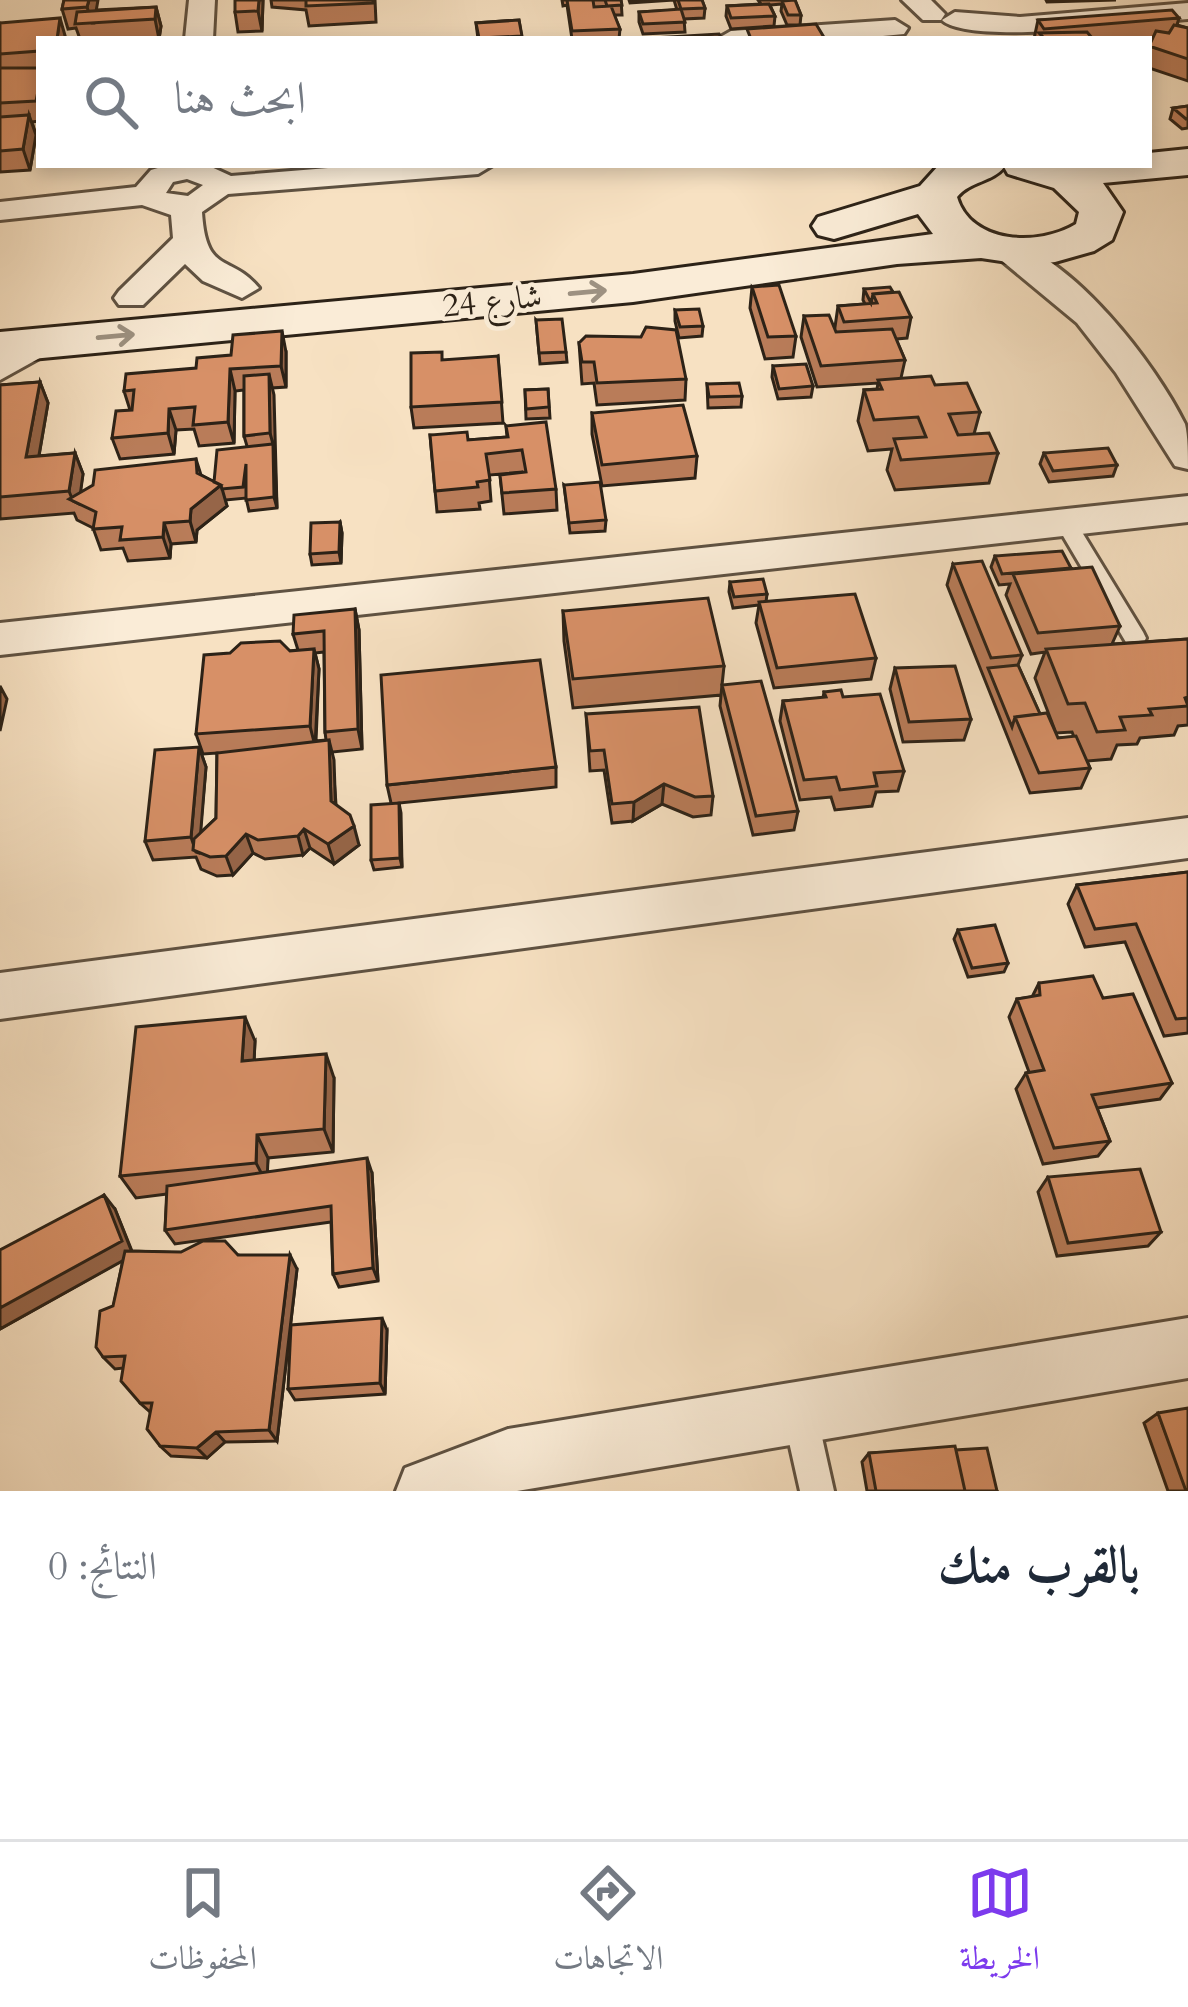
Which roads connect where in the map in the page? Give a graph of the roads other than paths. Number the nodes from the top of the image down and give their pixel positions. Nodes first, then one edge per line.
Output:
1 (202, 0) edge
2 (1188, 11) edge
3 (928, 21) edge
4 (199, 36) edge
5 (764, 36) edge
6 (1188, 162) edge
7 (1152, 163) edge
8 (186, 168) edge
9 (192, 168) edge
10 (441, 168) edge
11 (1041, 168) edge
12 (963, 173) edge
13 (219, 186) junction
14 (1188, 194) edge
15 (149, 195) junction
16 (186, 206) junction
17 (0, 211) edge
18 (1088, 234) junction
19 (187, 242) junction
20 (994, 247) junction
21 (242, 288) junction
22 (131, 298) junction
23 (0, 309) edge
24 (1101, 323) junction
25 (21, 345) edge
26 (0, 369) edge
27 (1188, 457) edge
28 (1188, 509) edge
29 (1067, 524) junction
30 (0, 638) edge
31 (1136, 638) edge
32 (1188, 838) edge
33 (0, 997) edge
34 (1188, 1348) edge
35 (800, 1415) junction
36 (428, 1491) edge
37 (817, 1491) edge

1 - 4 street
2 - 3 street
3 - 5 street
6 - 7 street
8 - 15 street
9 - 13 street
10 - 13 street
11 - 18 street
12 - 20 street
12 - 21 street, شارع 24
13 - 16 street
14 - 18 street
15 - 16 street
15 - 17 street
16 - 19 street
18 - 20 street, شارع 24
18 - 24 street
19 - 21 street
19 - 22 street
20 - 24 street
25 -> 20 street, شارع 24
21 - 22 street, شارع 24
22 - 23 street, شارع 24
24 - 27 street
25 - 26 street
28 - 29 street
29 - 30 street
29 - 31 lane
32 - 33 street
34 - 35 street
35 - 36 street
35 - 37 lane

